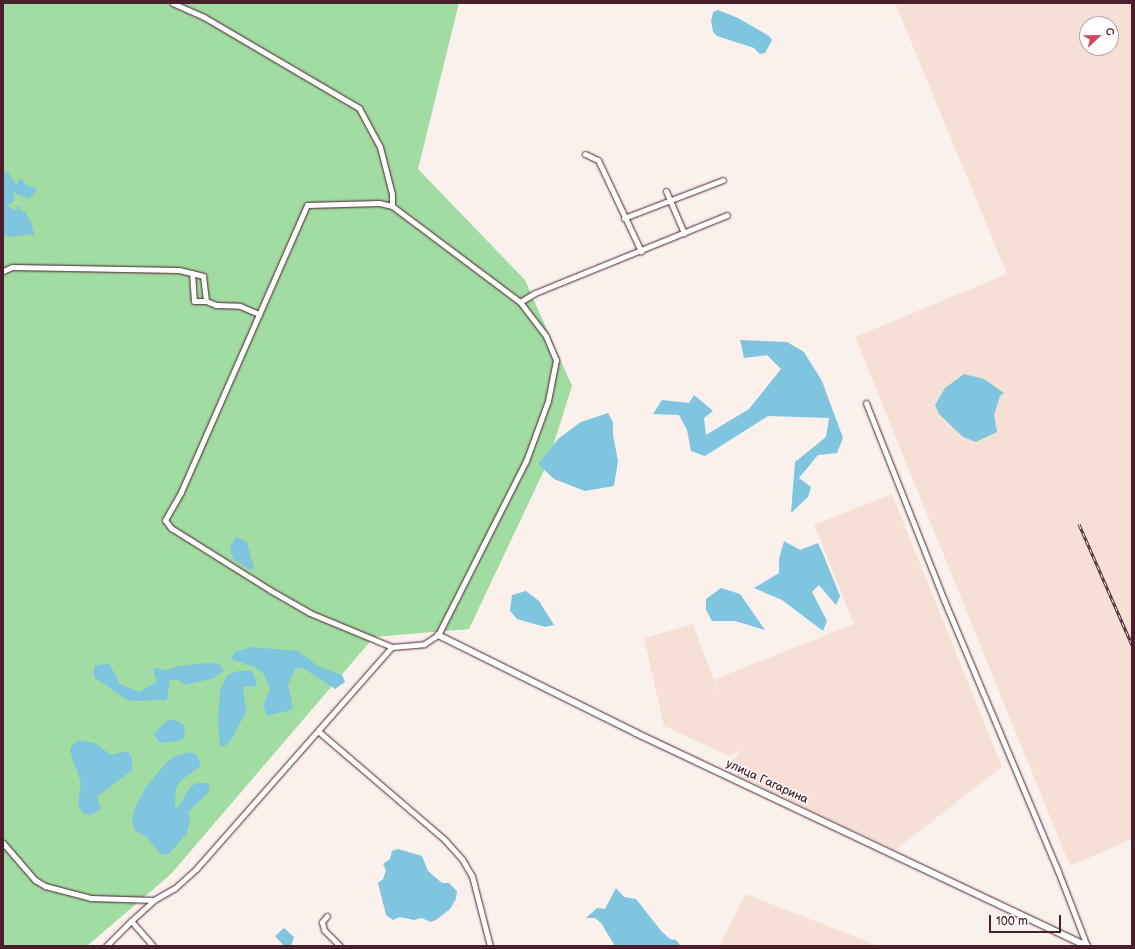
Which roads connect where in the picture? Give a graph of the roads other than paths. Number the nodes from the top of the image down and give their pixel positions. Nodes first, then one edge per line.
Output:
1 (173, 3) edge
2 (585, 154) dead end
3 (723, 180) dead end
4 (666, 191) dead end
5 (670, 201) junction
6 (392, 206) junction
7 (727, 215) dead end
8 (624, 218) junction
9 (684, 233) junction
10 (641, 251) junction
11 (3, 271) edge
12 (192, 273) junction
13 (206, 301) junction
14 (520, 302) junction
15 (259, 314) junction
16 (866, 404) dead end
17 (438, 635) junction
18 (392, 647) junction
19 (318, 731) junction
20 (3, 844) edge
21 (154, 900) junction
22 (327, 916) dead end
23 (131, 921) junction
24 (106, 946) edge
25 (153, 946) edge
26 (340, 946) edge
27 (490, 946) edge
28 (1087, 946) edge

1 - 6 street
2 - 8 street
3 - 5 street
4 - 5 street
5 - 8 street
5 - 9 street
6 - 14 street
6 - 15 street
7 - 9 street
8 - 10 street
9 - 10 street
10 - 14 street
11 - 12 street
12 - 13 street
12 - 13 street
13 - 15 street
14 - 17 street
15 - 18 street
16 - 28 street
17 - 18 street
17 - 28 street, улица Гагарина
18 - 19 street
19 - 21 street
19 - 27 street
20 - 21 street
21 - 23 street
22 - 26 street
23 - 24 street
23 - 25 street

